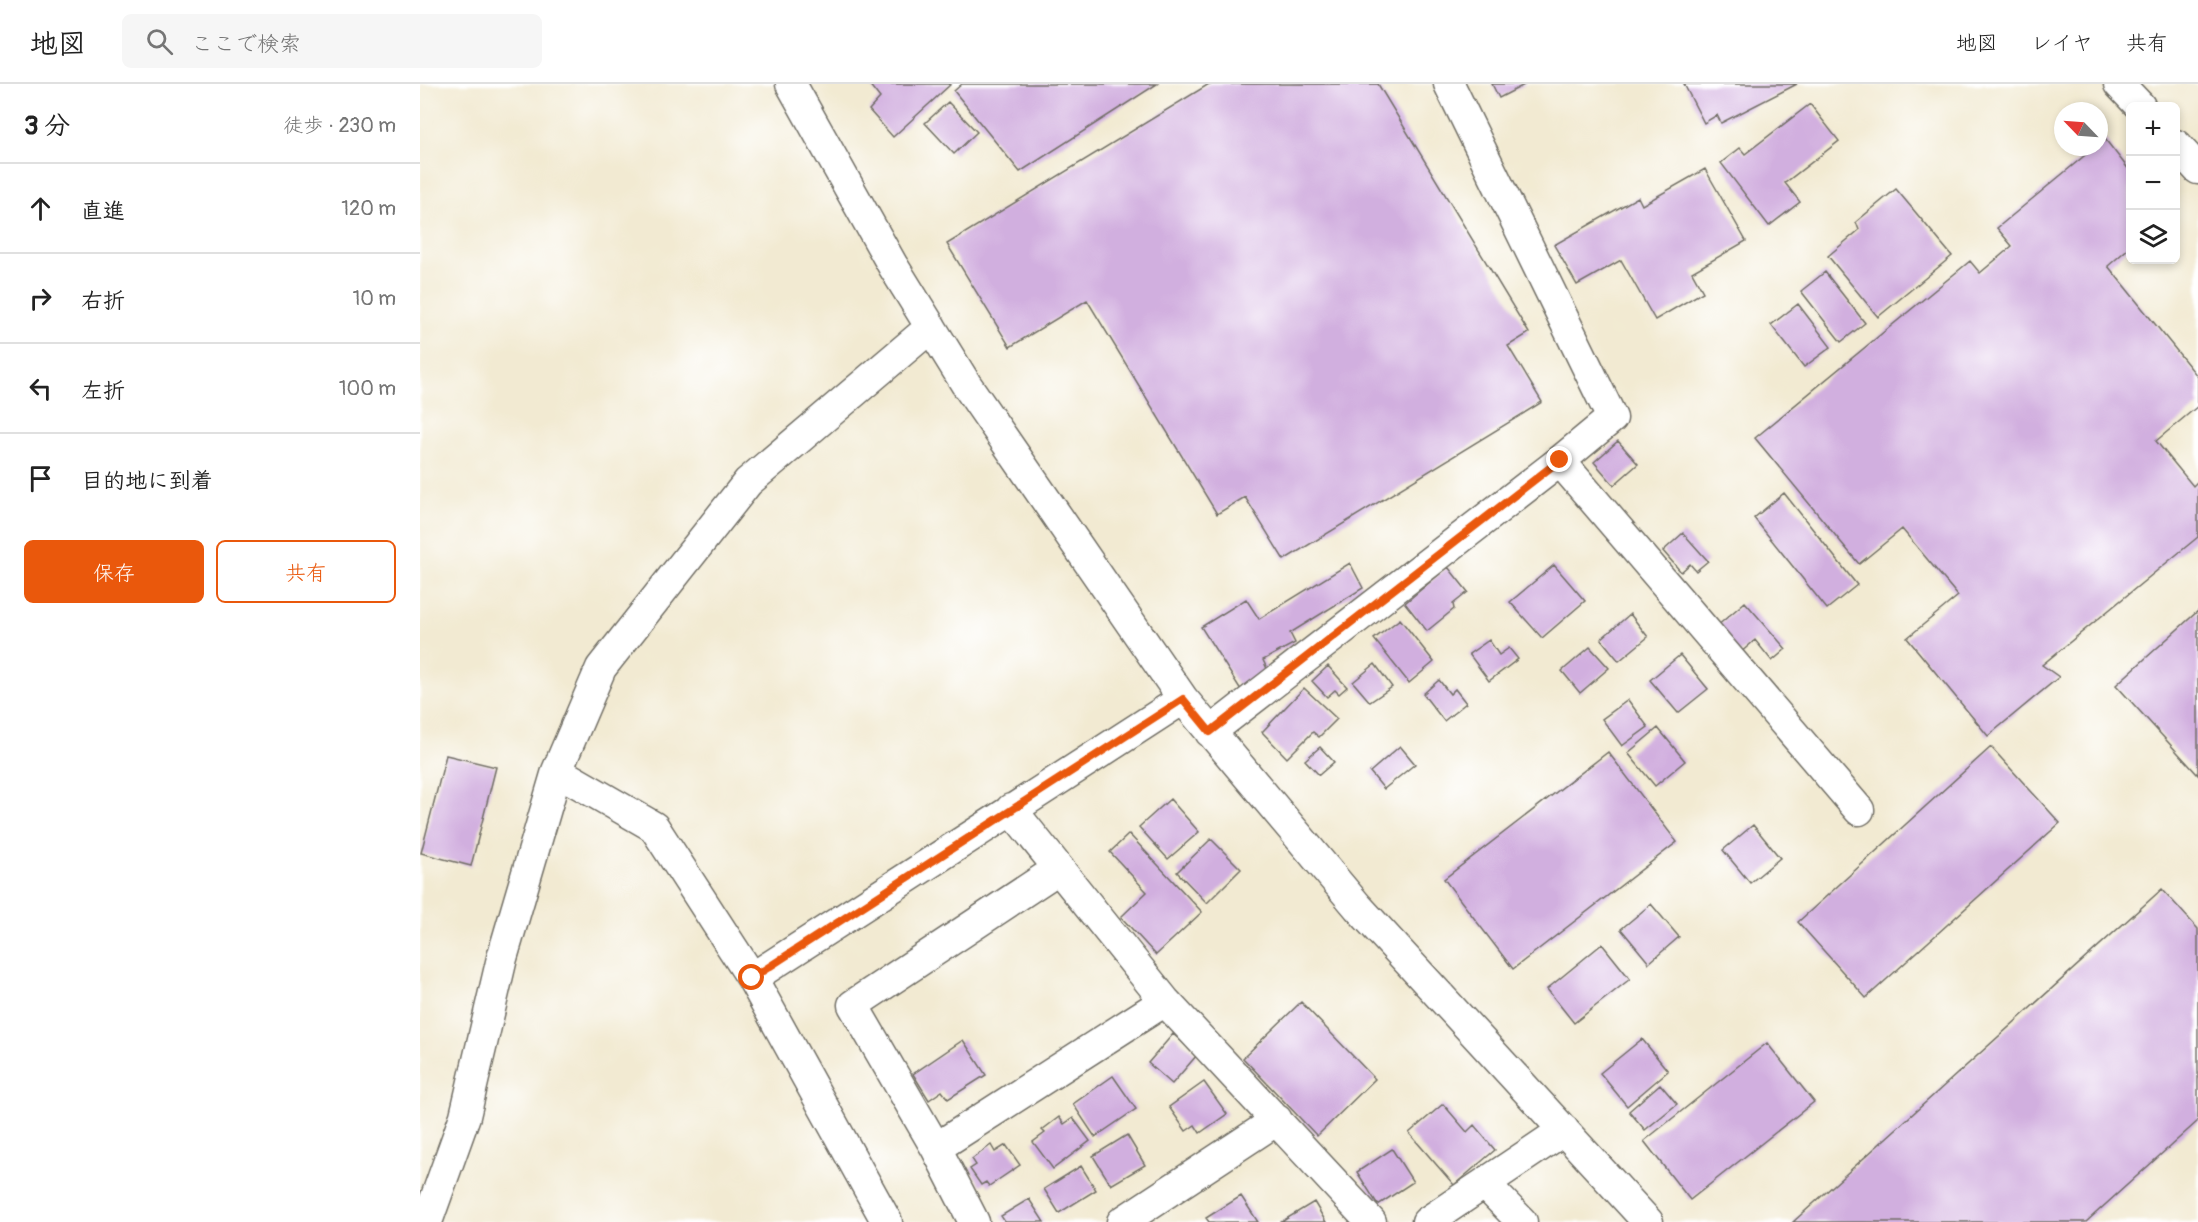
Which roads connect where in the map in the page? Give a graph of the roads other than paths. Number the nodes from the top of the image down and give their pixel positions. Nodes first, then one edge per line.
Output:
1 (791, 84) edge
2 (1449, 84) edge
3 (2119, 84) edge
4 (2136, 102) edge
5 (2180, 150) edge
6 (2198, 169) edge
7 (931, 327) junction
8 (1560, 460) junction
9 (1183, 699) junction
10 (1210, 732) junction
11 (557, 771) junction
12 (1011, 809) junction
13 (1859, 810) dead end
14 (1058, 869) junction
15 (752, 978) junction
16 (1166, 1001) junction
17 (1277, 1120) junction
18 (1564, 1130) junction
19 (936, 1148) junction
20 (1485, 1184) junction
21 (427, 1222) edge
22 (887, 1222) edge
23 (974, 1222) edge
24 (1122, 1222) edge
25 (1371, 1222) edge
26 (1427, 1222) edge
27 (1522, 1222) edge
28 (1648, 1222) edge

1 - 7 street
2 - 8 street
3 - 4 street
5 - 6 street
7 - 9 street
7 - 11 street
8 - 10 street
8 - 13 street
9 - 10 street
9 - 12 street
10 - 18 street
11 - 15 street
11 - 21 street
12 - 14 street
12 - 15 street
14 - 16 street
14 - 19 street
15 - 22 street
16 - 17 street
16 - 19 street
17 - 24 street
17 - 25 street
18 - 20 street
18 - 28 street
19 - 23 street
20 - 26 street
20 - 27 street

